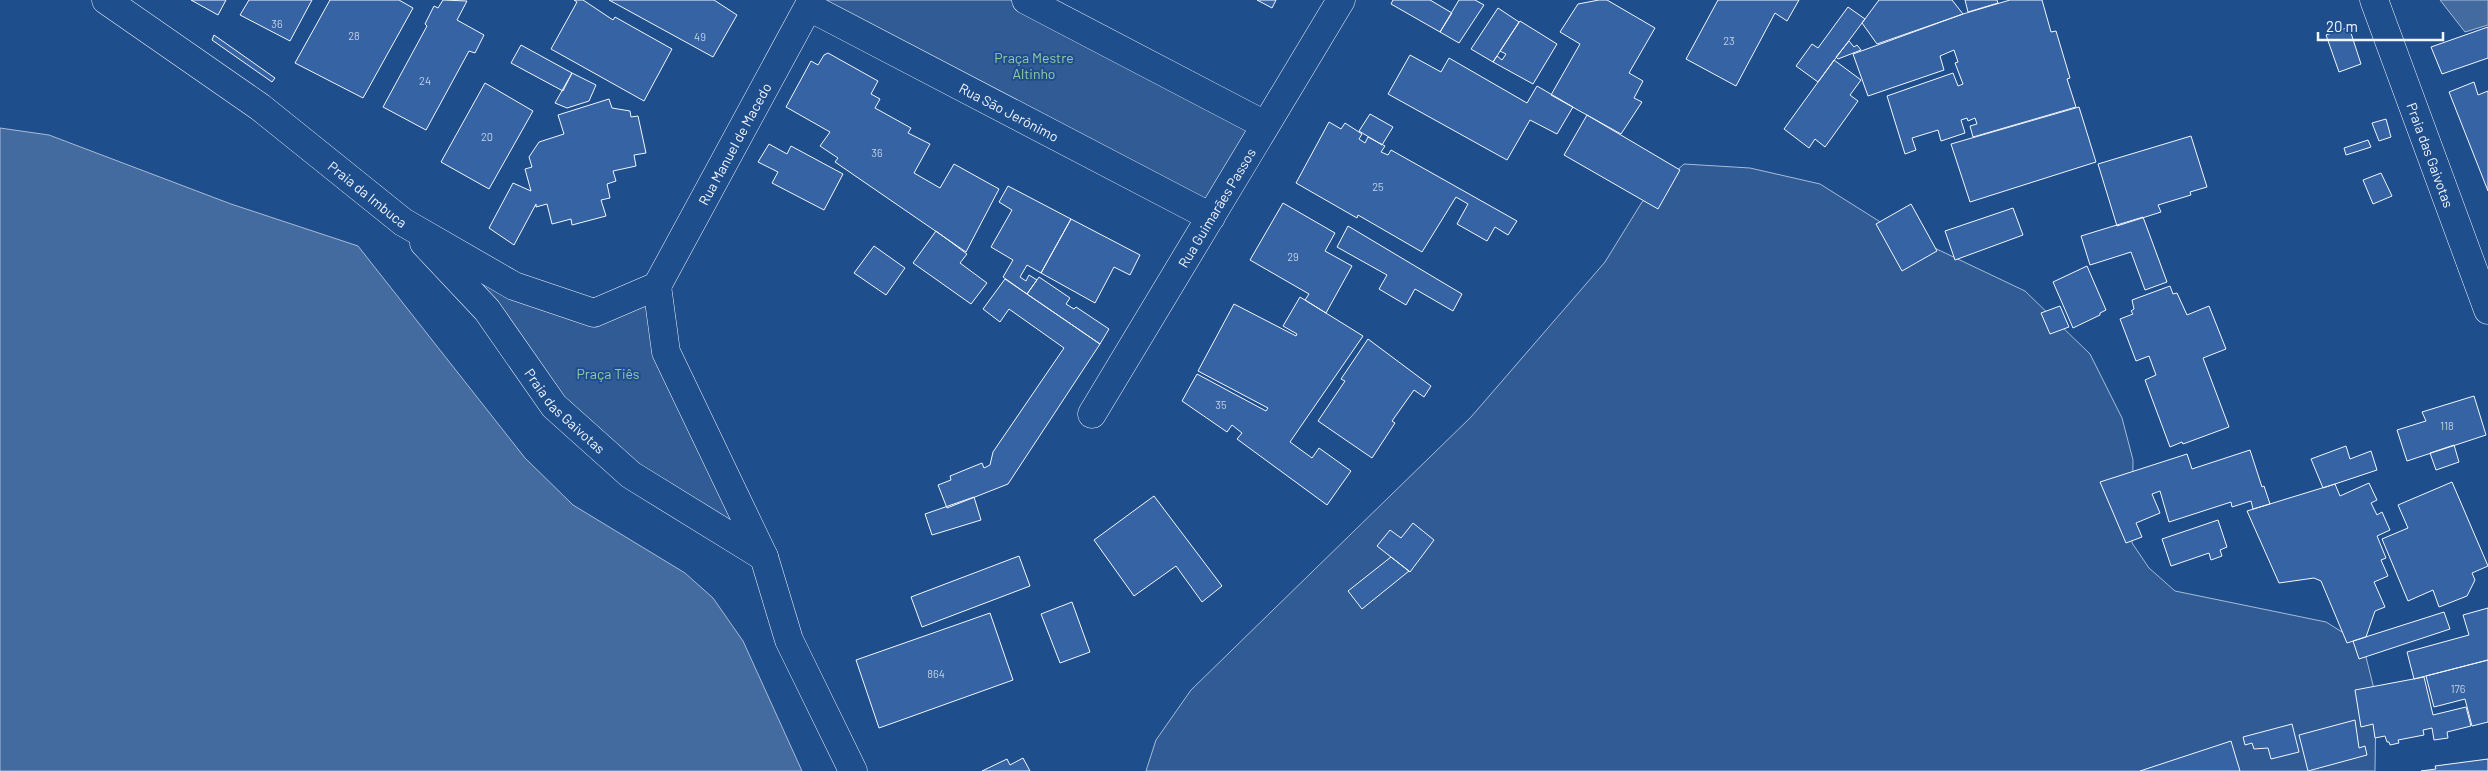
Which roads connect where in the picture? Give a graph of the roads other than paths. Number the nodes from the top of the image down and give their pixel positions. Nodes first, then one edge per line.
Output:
1 (106, 0) edge
2 (1026, 0) edge
3 (1341, 0) edge
4 (2374, 0) edge
5 (811, 3) edge
6 (1266, 126) junction
7 (1211, 217) junction
8 (403, 222) junction
9 (657, 286) junction
10 (2488, 310) edge
11 (1092, 414) dead end
12 (764, 557) junction
13 (853, 771) edge

1 - 8 street, Praia da Imbuca
2 - 6 street
3 - 6 street, Rua Guimarães Passos
4 - 10 street, Praia das Gaivotas
5 - 7 street, Rua São Jerônimo
5 - 9 street, Rua Manuel de Macedo
6 - 7 street, Rua Guimarães Passos
7 - 11 street, Rua Guimarães Passos
8 - 9 street, Praia da Imbuca
8 - 12 street, Praia das Gaivotas
9 - 12 street
12 - 13 street

